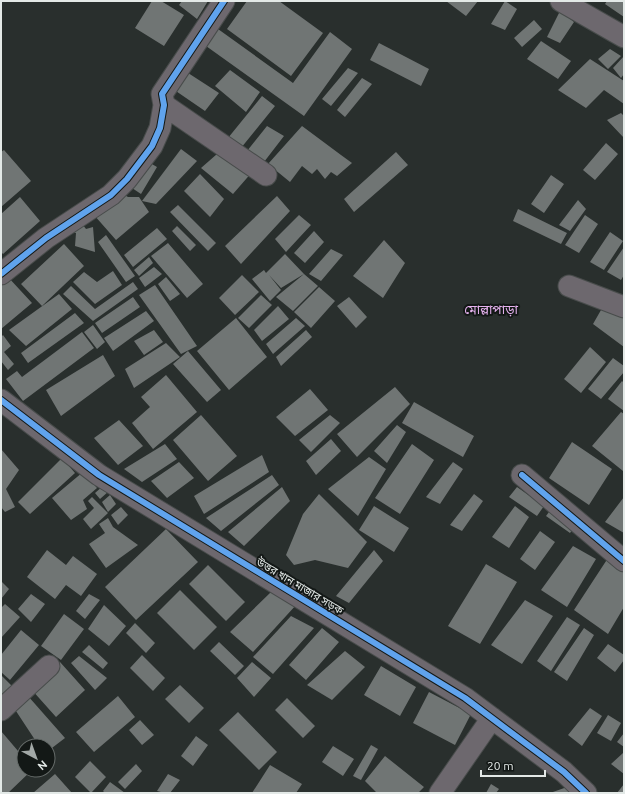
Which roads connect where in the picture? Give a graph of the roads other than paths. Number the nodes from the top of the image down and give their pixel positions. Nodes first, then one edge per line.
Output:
1 (224, 1) edge
2 (573, 4) edge
3 (624, 37) edge
4 (164, 105) junction
5 (266, 175) dead end
6 (1, 274) edge
7 (569, 286) dead end
8 (624, 306) edge
9 (1, 400) edge
10 (522, 475) dead end
11 (624, 561) edge
12 (49, 666) dead end
13 (1, 710) edge
14 (492, 718) junction
15 (440, 793) edge
16 (586, 793) edge

1 - 4 street
2 - 3 street
4 - 5 street
4 - 6 street
7 - 8 street
9 - 14 street, উত্তর খান মাজার সড়ক
10 - 11 street
12 - 13 street
14 - 15 street
14 - 16 street, উত্তর খান মাজার সড়ক

